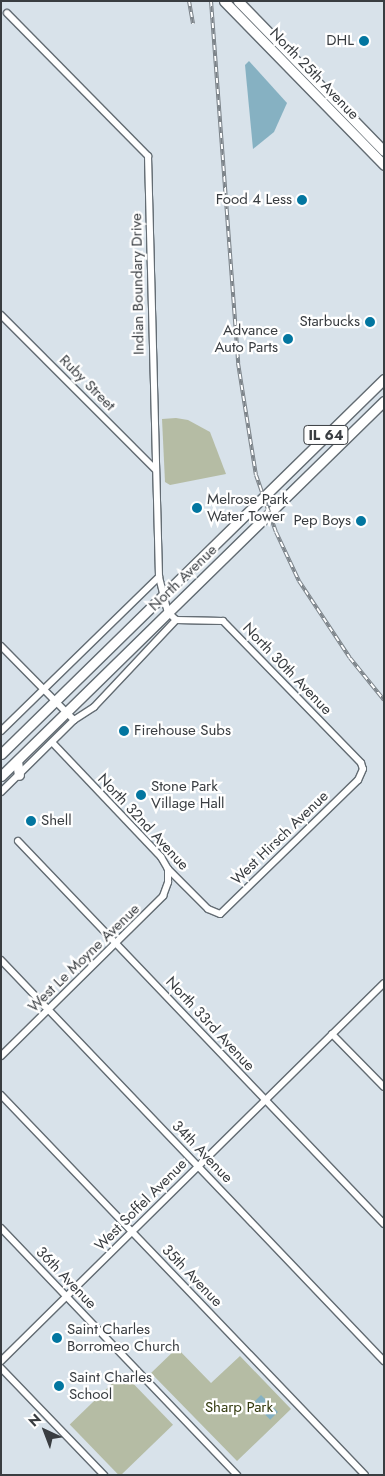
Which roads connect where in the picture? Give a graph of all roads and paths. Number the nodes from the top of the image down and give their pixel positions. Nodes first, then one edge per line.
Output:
1 (224, 1) edge
2 (238, 1) edge
3 (7, 13) dead end
4 (384, 151) edge
5 (384, 165) edge
6 (1, 315) edge
7 (384, 379) edge
8 (384, 401) edge
9 (155, 469) junction
10 (159, 576) junction
11 (164, 595) junction
12 (168, 612) junction
13 (176, 620) junction
14 (1, 646) edge
15 (44, 689) junction
16 (55, 701) junction
17 (66, 712) junction
18 (74, 720) junction
19 (1, 731) edge
20 (52, 742) junction
21 (4, 751) edge
22 (17, 760) junction
23 (19, 775) junction
24 (1, 776) edge
25 (358, 780) joint
26 (1, 792) edge
27 (18, 841) dead end
28 (168, 869) junction
29 (220, 914) joint
30 (116, 944) junction
31 (1, 960) edge
32 (384, 983) edge
33 (48, 1010) junction
34 (332, 1034) junction
35 (1, 1056) edge
36 (384, 1088) edge
37 (1, 1095) edge
38 (264, 1100) junction
39 (198, 1166) junction
40 (384, 1224) edge
41 (1, 1228) edge
42 (132, 1231) junction
43 (66, 1297) junction
44 (1, 1361) edge
45 (384, 1361) edge
46 (1, 1368) edge
47 (104, 1475) edge
48 (237, 1475) edge
49 (365, 1475) edge

1 - 5 main road, North 25th Avenue
2 - 4 main road, North 25th Avenue
3 - 9 street, Indian Boundary Drive
6 - 9 street, Ruby Street
7 - 11 main road, North Avenue / IL 64
8 - 12 main road, North Avenue / IL 64
9 - 10 street, Indian Boundary Drive
10 - 11 street, Indian Boundary Drive
10 - 15 street, North Avenue
11 - 12 street, Indian Boundary Drive
11 - 16 main road, North Avenue / IL 64
12 - 13 street
12 - 17 main road, North Avenue / IL 64
13 - 18 street, North Avenue
13 - 25 street, North 30th Avenue
14 - 15 street
15 - 16 street
15 - 19 street, North Avenue
16 - 17 street
16 - 21 main road, North Avenue / IL 64
17 - 18 street
17 - 22 main road, North Avenue / IL 64
18 - 20 street, North Avenue
20 - 23 street, North Avenue
20 - 28 street, North 32nd Avenue
22 - 23 main road
22 - 24 main road, North Avenue / IL 64
23 - 26 street, North Avenue
25 - 29 street, West Hirsch Avenue
27 - 30 street, North 33rd Avenue
28 - 29 street, North 32nd Avenue
28 - 30 street, West Le Moyne Avenue
30 - 33 street, West Le Moyne Avenue
30 - 38 street, North 33rd Avenue
31 - 33 street, 34th Avenue
32 - 34 street, West Soffel Avenue
33 - 35 street, West Le Moyne Avenue
33 - 39 street, 34th Avenue
34 - 36 street
34 - 38 street, West Soffel Avenue
37 - 42 street, 35th Avenue
38 - 39 street, West Soffel Avenue
38 - 40 street, North 33rd Avenue
39 - 42 street, West Soffel Avenue
39 - 45 street, 34th Avenue
41 - 43 street, 36th Avenue
42 - 43 street, West Soffel Avenue
42 - 49 street, 35th Avenue
43 - 44 street, West Soffel Avenue
43 - 48 street, 36th Avenue
46 - 47 street

